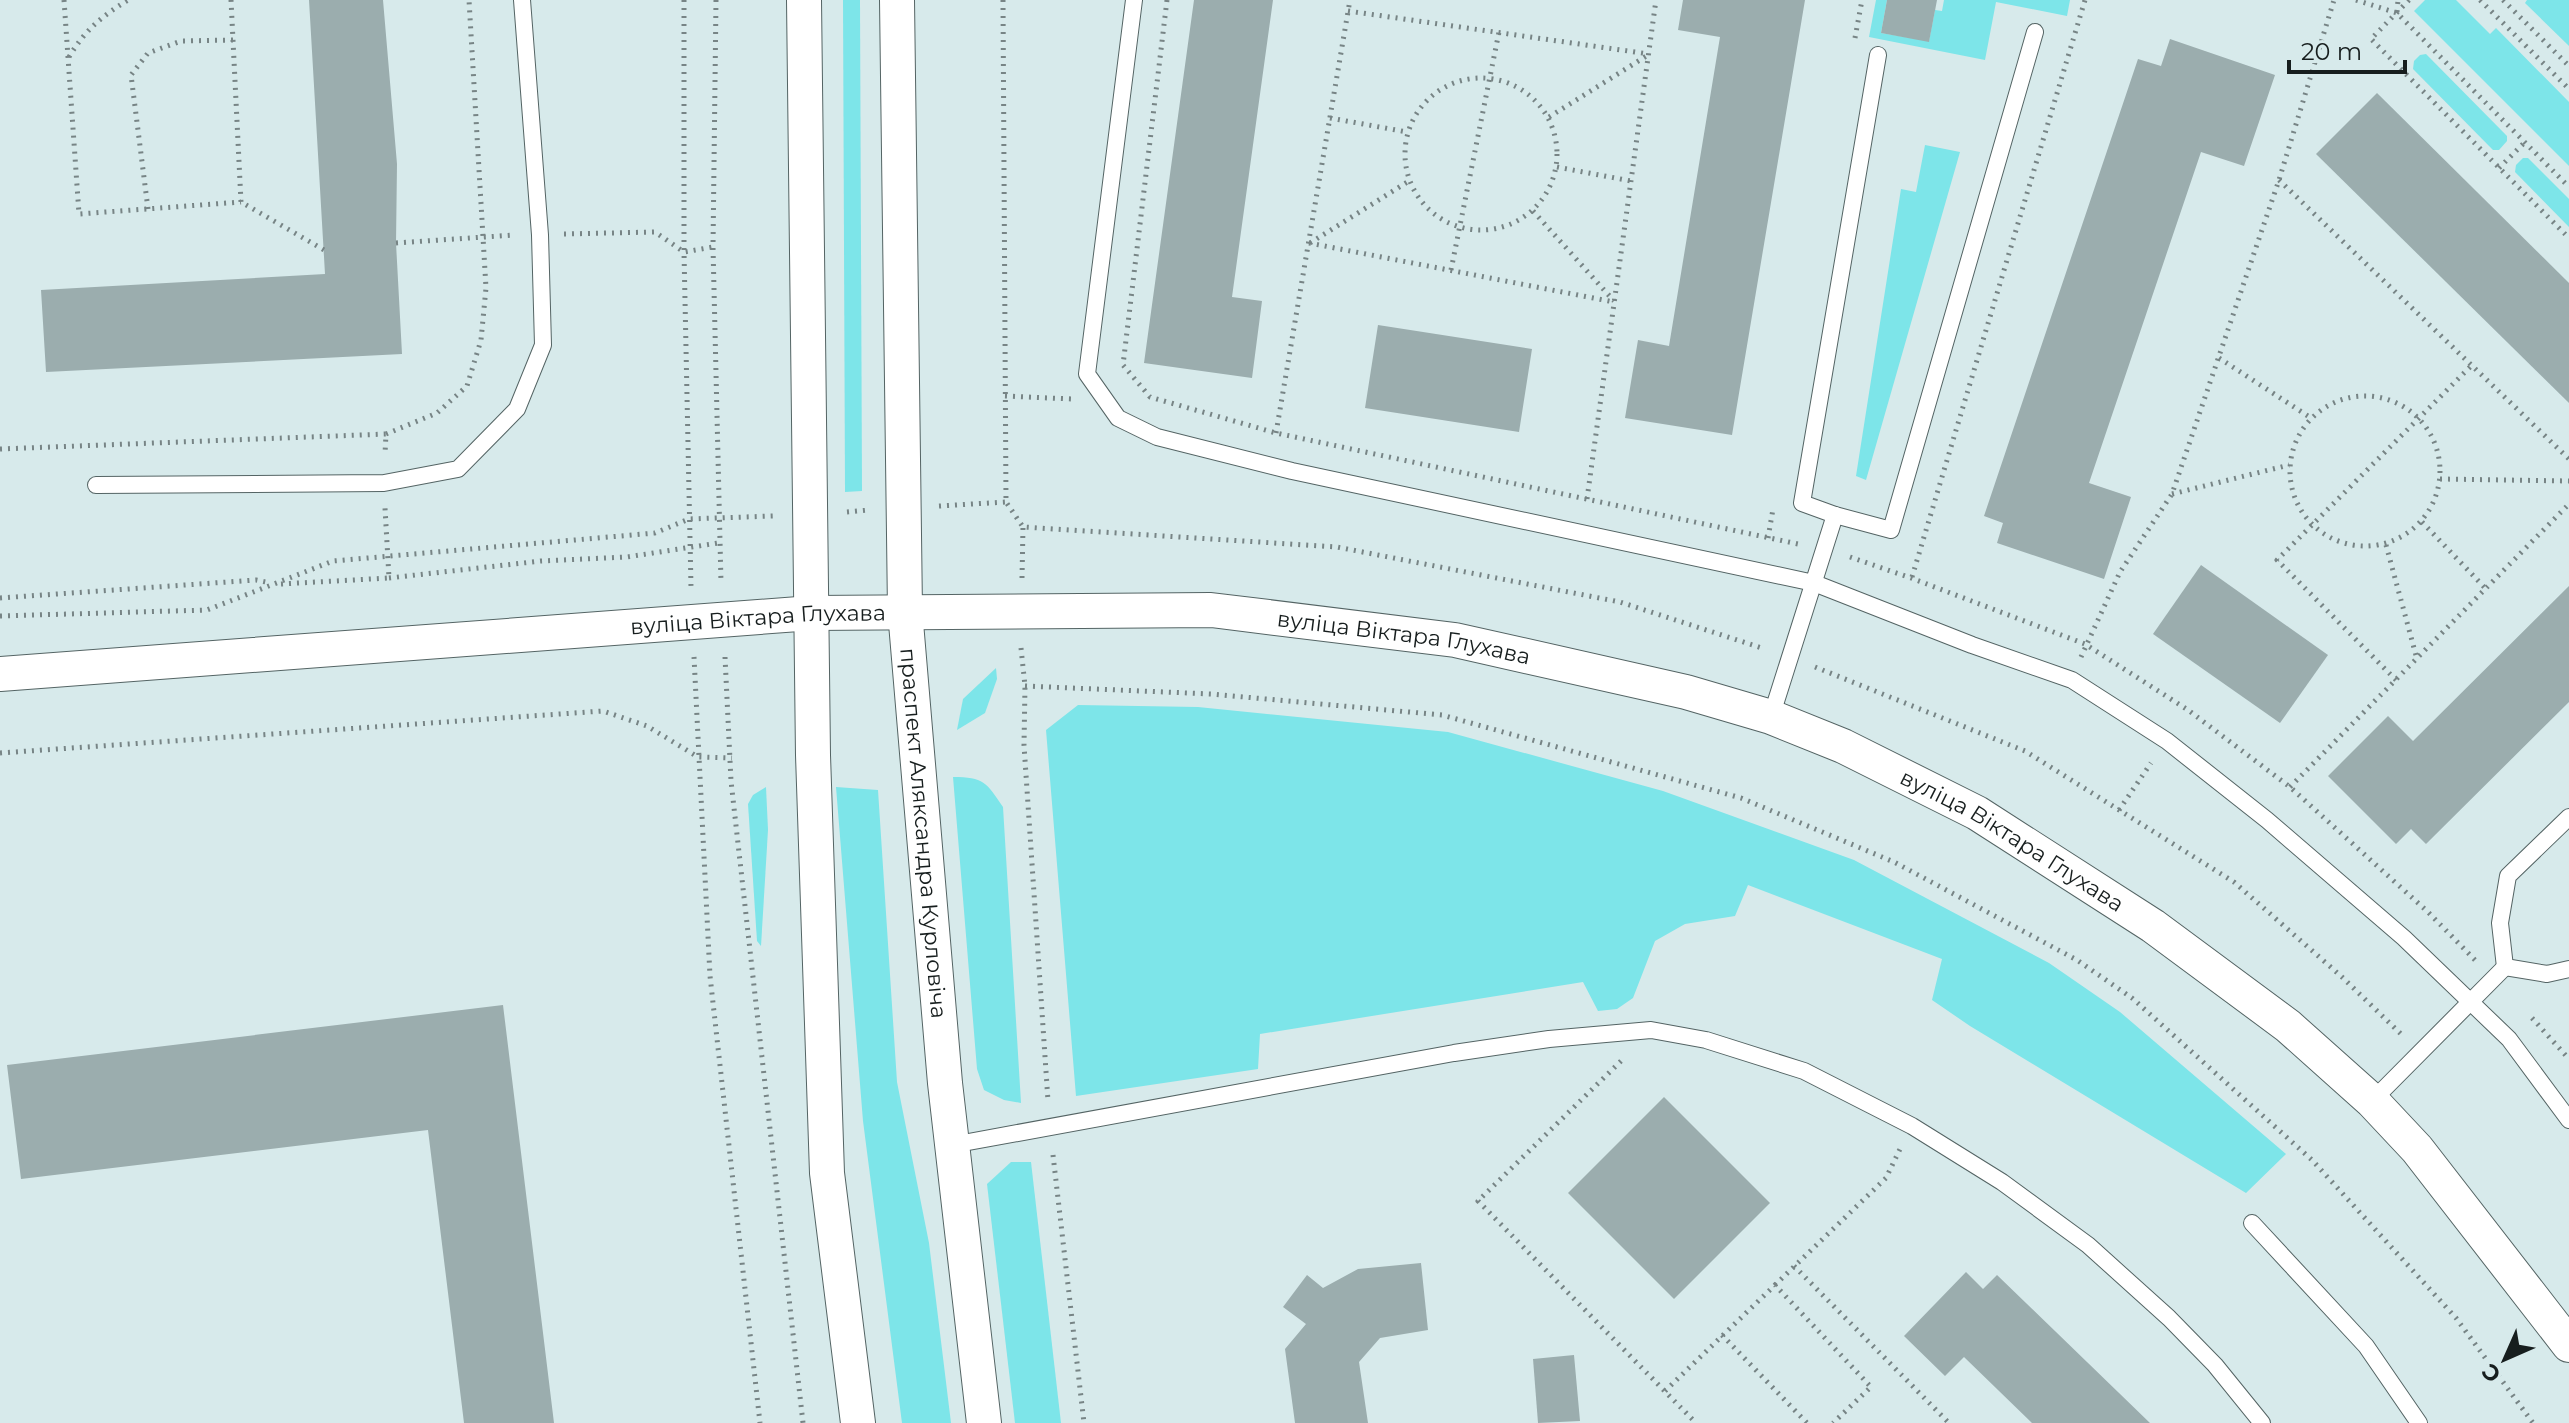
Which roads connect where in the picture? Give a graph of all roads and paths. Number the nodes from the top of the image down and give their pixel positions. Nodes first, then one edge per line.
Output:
1 (64, 0) edge
2 (128, 0) edge
3 (231, 0) edge
4 (469, 0) edge
5 (522, 0) edge
6 (684, 0) edge
7 (716, 0) edge
8 (804, 0) edge
9 (897, 0) edge
10 (1003, 0) edge
11 (1134, 0) edge
12 (1167, 0) edge
13 (1350, 0) edge
14 (1656, 0) edge
15 (2085, 0) edge
16 (2334, 0) edge
17 (2356, 0) edge
18 (2398, 0) edge
19 (2409, 0) edge
20 (2480, 0) edge
21 (2503, 0) edge
22 (1348, 11) junction
23 (2397, 13) junction
24 (1499, 32) junction
25 (2035, 32) dead end
26 (233, 40) junction
27 (1649, 54) junction
28 (1878, 55) dead end
29 (68, 59) junction
30 (2569, 66) edge
31 (1490, 77) junction
32 (2569, 89) edge
33 (1549, 117) junction
34 (1330, 118) junction
35 (1407, 132) junction
36 (2525, 142) junction
37 (1557, 167) junction
38 (2499, 168) junction
39 (2279, 180) junction
40 (1409, 181) junction
41 (1631, 181) junction
42 (2569, 187) edge
43 (241, 202) junction
44 (148, 209) junction
45 (1533, 211) junction
46 (1460, 227) junction
47 (540, 235) junction
48 (481, 236) junction
49 (2569, 238) edge
50 (396, 243) dead end
51 (1309, 243) junction
52 (713, 247) junction
53 (324, 250) dead end
54 (684, 252) junction
55 (1451, 270) junction
56 (1614, 302) junction
57 (2219, 358) junction
58 (2472, 365) junction
59 (2311, 418) junction
60 (2420, 420) junction
61 (1276, 433) junction
62 (386, 434) dead end
63 (17, 448) dead end
64 (0, 449) edge
65 (2569, 459) edge
66 (2289, 465) junction
67 (2440, 479) junction
68 (2569, 481) edge
69 (96, 485) dead end
70 (2172, 494) junction
71 (1006, 502) junction
72 (2569, 504) edge
73 (902, 508) junction
74 (811, 514) junction
75 (1835, 515) junction
76 (719, 517) junction
77 (689, 519) junction
78 (2422, 522) junction
79 (2312, 526) junction
80 (1023, 527) junction
81 (718, 543) dead end
82 (2386, 545) junction
83 (389, 578) dead end
84 (1911, 578) dead end
85 (1022, 583) dead end
86 (1814, 583) junction
87 (274, 584) junction
88 (2486, 589) junction
89 (0, 598) edge
90 (905, 611) junction
91 (812, 613) junction
92 (0, 616) edge
93 (1021, 647) dead end
94 (1772, 651) dead end
95 (2417, 659) junction
96 (1803, 662) dead end
97 (0, 674) edge
98 (2396, 680) junction
99 (1025, 686) junction
100 (1771, 717) junction
101 (0, 753) edge
102 (698, 757) junction
103 (2290, 787) junction
104 (2569, 817) edge
105 (2505, 967) junction
106 (2483, 969) dead end
107 (2569, 969) edge
108 (2471, 1001) junction
109 (2526, 1012) dead end
110 (2406, 1040) dead end
111 (1626, 1056) dead end
112 (2569, 1059) edge
113 (2372, 1101) junction
114 (2569, 1120) edge
115 (1912, 1126) junction
116 (1050, 1128) junction
117 (1889, 1142) dead end
118 (952, 1145) junction
119 (1901, 1147) junction
120 (1914, 1156) dead end
121 (2252, 1223) dead end
122 (1794, 1266) junction
123 (1775, 1285) junction
124 (1722, 1335) junction
125 (2569, 1345) edge
126 (1665, 1391) junction
127 (760, 1423) edge
128 (803, 1423) edge
129 (858, 1423) edge
130 (984, 1423) edge
131 (1084, 1423) edge
132 (1696, 1423) edge
133 (1807, 1423) edge
134 (1833, 1423) edge
135 (1949, 1423) edge
136 (2262, 1423) edge
137 (2419, 1423) edge
138 (2533, 1423) edge

1 - 29 path
2 - 29 path
3 - 26 path
4 - 48 path
5 - 47 lane
6 - 54 path
7 - 52 path
8 - 74 street
9 - 73 street, праспект Аляксандра Курловіча
10 - 71 path
11 - 86 lane
12 - 61 path
13 - 22 path
14 - 27 path
15 - 84 path
16 - 39 path
17 - 23 path
18 - 23 path
19 - 23 path
20 - 32 path
21 - 30 path
22 - 24 path
22 - 34 path
23 - 36 path
23 - 38 path
24 - 27 path
24 - 31 path
25 - 75 lane
26 - 43 path
26 - 44 path
27 - 33 path
27 - 41 path
28 - 75 lane
29 - 44 path
31 - 33 path
31 - 35 path
31 - 46 path
33 - 37 path
34 - 35 path
34 - 51 path
35 - 40 path
36 - 38 path
36 - 42 path
37 - 41 path
37 - 45 path
38 - 49 path
39 - 57 path
39 - 58 path
40 - 46 path
40 - 51 path
41 - 56 path
43 - 44 path
43 - 53 path
45 - 46 path
45 - 56 path
46 - 55 path
47 - 48 path
47 - 54 path
47 - 69 lane
48 - 50 path
48 - 62 path
51 - 55 path
51 - 61 path
52 - 54 path
52 - 76 path
54 - 77 path
55 - 56 path
56 - 61 path
57 - 59 path
57 - 70 path
58 - 60 path
58 - 65 path
59 - 60 path
59 - 66 path
60 - 67 path
60 - 79 path
63 - 64 path
66 - 70 path
66 - 79 path
67 - 68 path
67 - 78 path
70 - 103 path
71 - 73 path
71 - 80 path
72 - 88 path
73 - 74 path
73 - 90 street, праспект Аляксандра Курловіча
74 - 76 path
74 - 91 street
75 - 86 lane
76 - 77 path
77 - 87 path
78 - 82 path
78 - 88 path
79 - 82 path
79 - 98 path
80 - 85 path
80 - 94 path
81 - 83 path
82 - 95 path
86 - 100 lane
86 - 108 lane
87 - 89 path
87 - 92 path
88 - 95 path
90 - 91 street, вуліца Віктара Глухава
90 - 100 street, вуліца Віктара Глухава
90 - 118 street, праспект Аляксандра Курловіча
91 - 97 street, вуліца Віктара Глухава
91 - 129 street
93 - 99 path
95 - 98 path
96 - 110 path
98 - 103 path
99 - 116 path
99 - 138 path
100 - 113 street, вуліца Віктара Глухава
101 - 102 path
102 - 127 path
102 - 128 path
103 - 106 path
104 - 105 lane
105 - 107 lane
105 - 108 lane
108 - 113 lane
108 - 114 lane
109 - 112 path
111 - 126 path
113 - 125 street, вуліца Віктара Глухава
115 - 116 lane
115 - 119 path
115 - 136 lane
116 - 118 lane
116 - 131 path
117 - 119 path
118 - 130 street, праспект Аляксандра Курловіча
119 - 120 path
119 - 122 path
121 - 137 lane
122 - 123 path
122 - 135 path
123 - 124 path
123 - 134 path
124 - 126 path
124 - 133 path
126 - 132 path

